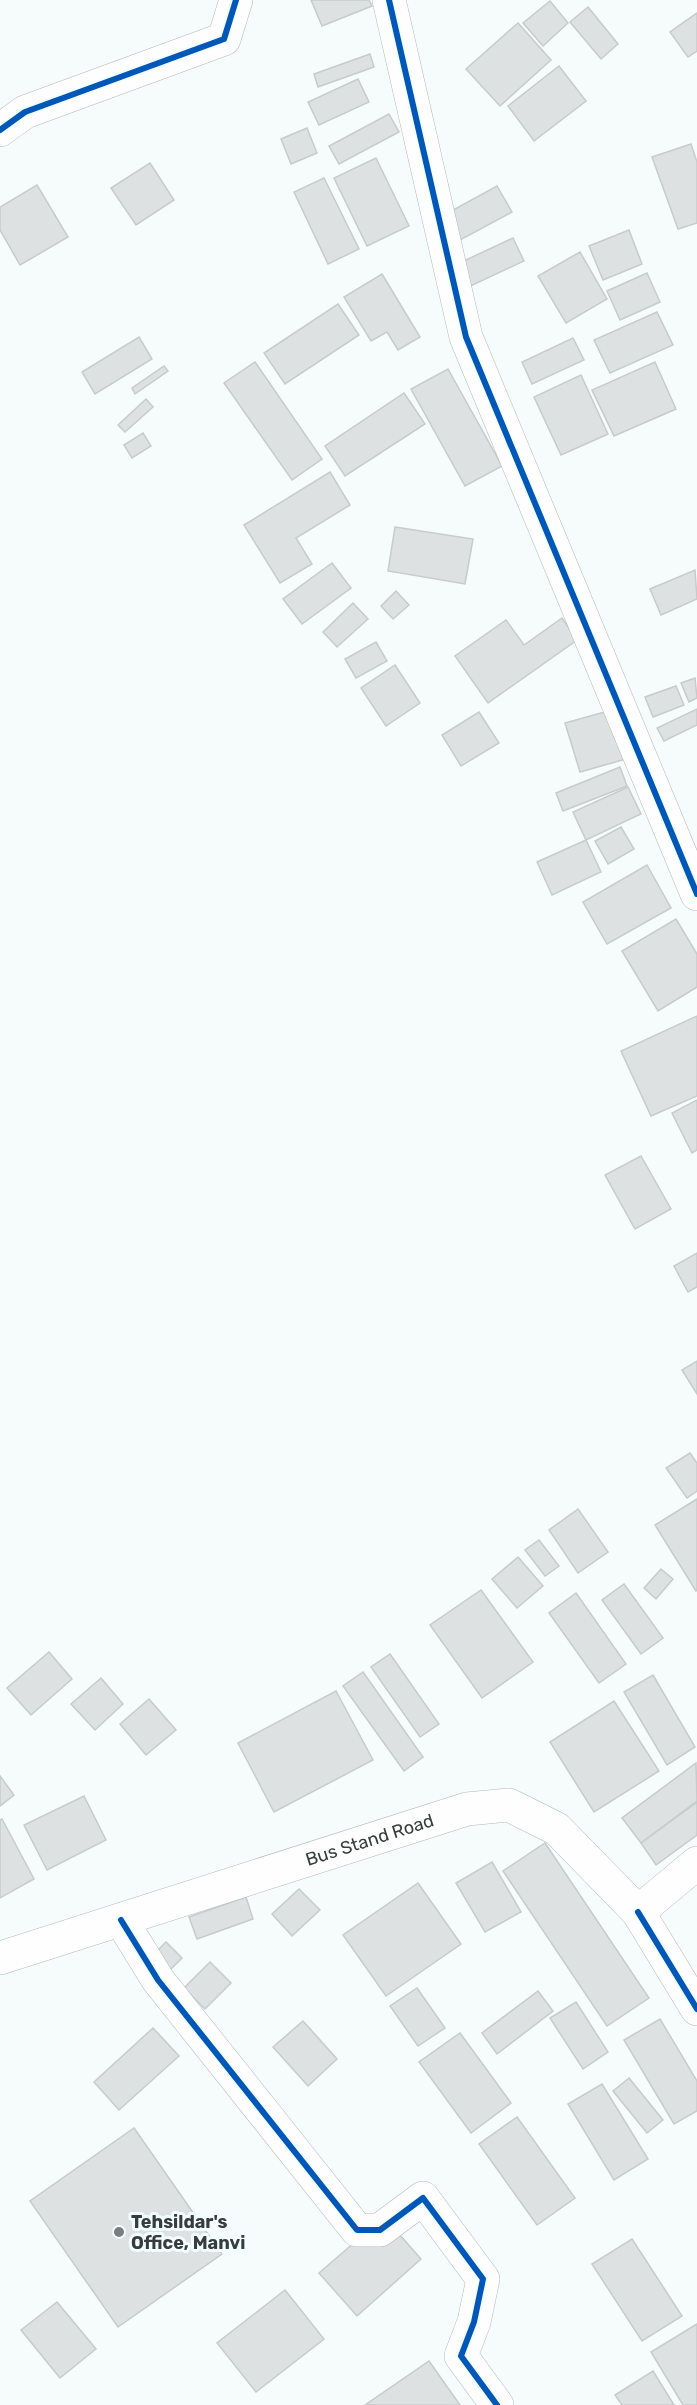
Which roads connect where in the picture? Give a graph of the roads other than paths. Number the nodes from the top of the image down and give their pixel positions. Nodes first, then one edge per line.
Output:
1 (236, 0) edge
2 (389, 0) edge
3 (0, 130) edge
4 (697, 894) edge
5 (697, 1863) edge
6 (638, 1912) junction
7 (122, 1920) junction
8 (0, 1958) edge
9 (697, 2008) edge
10 (496, 2405) edge

1 - 3 street
2 - 4 street
5 - 6 street
6 - 7 street, Bus Stand Road
6 - 9 street, Bus Stand Road
7 - 8 street, Bus Stand Road
7 - 10 street

